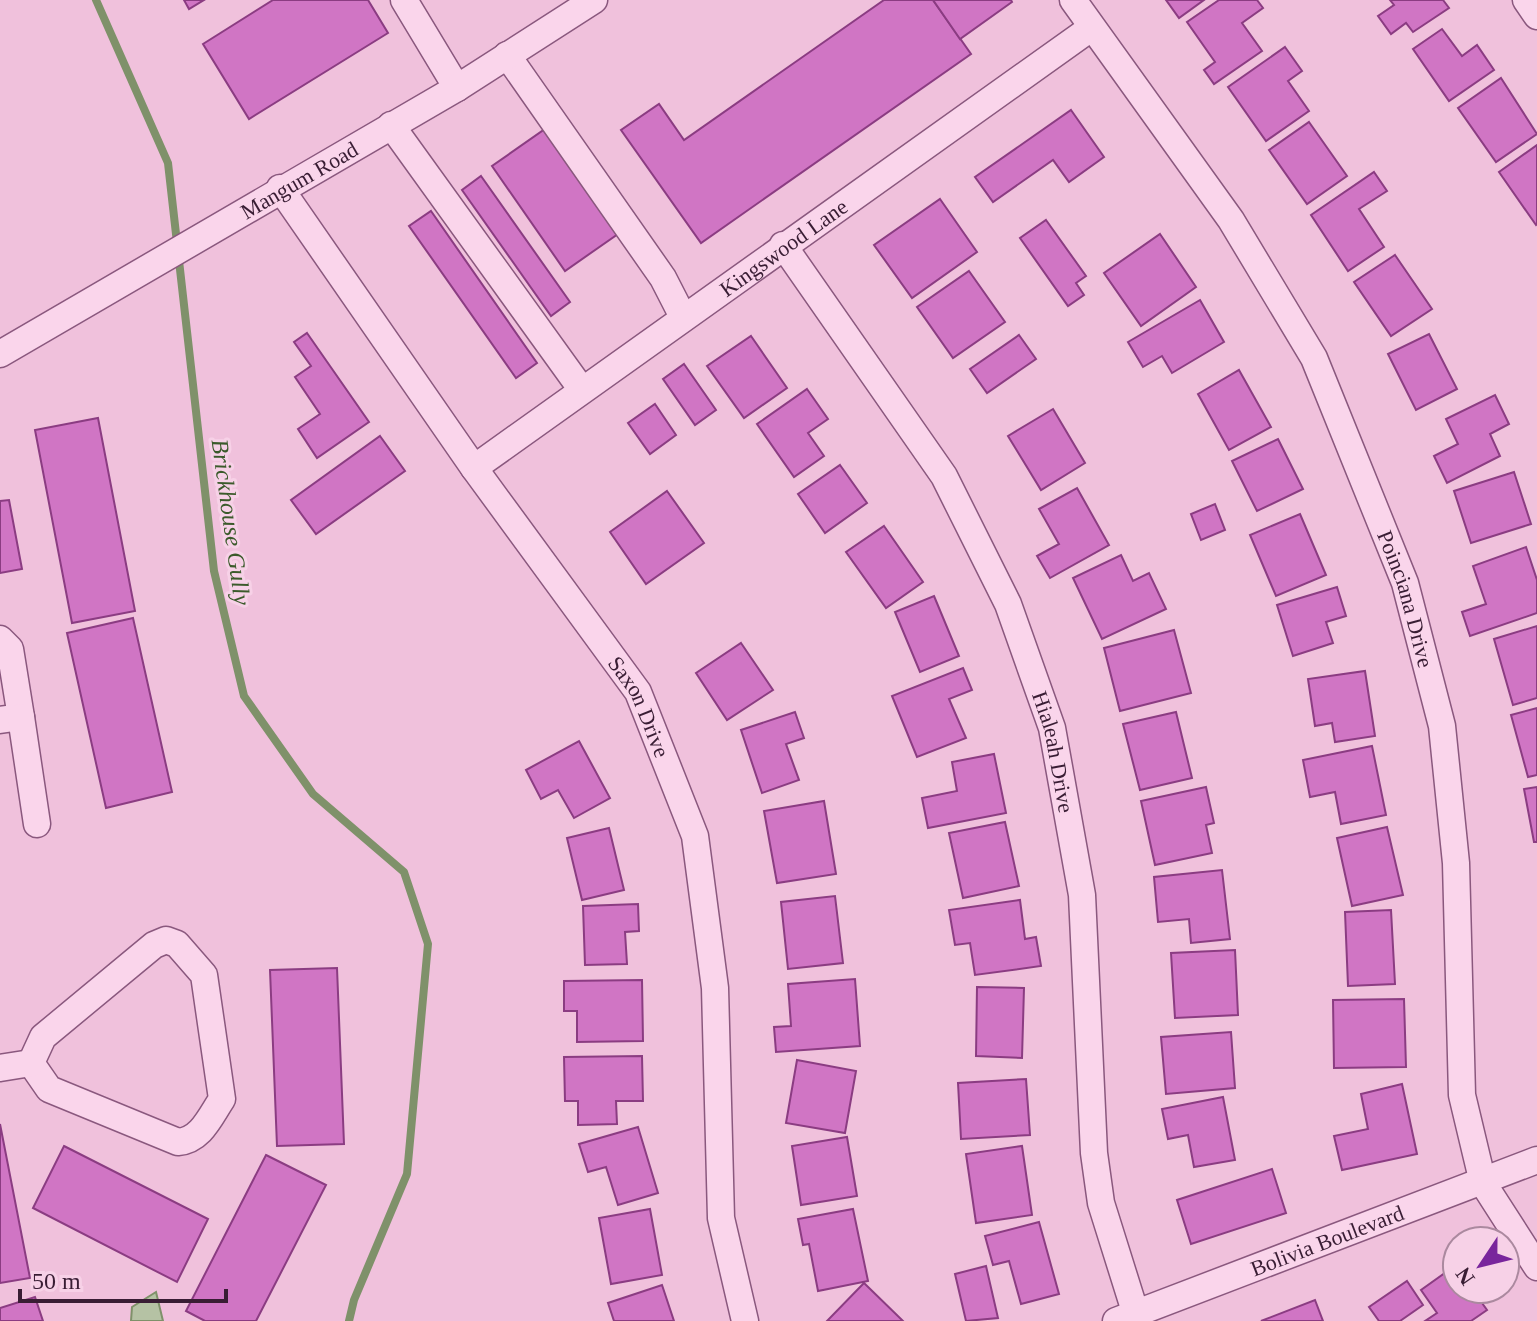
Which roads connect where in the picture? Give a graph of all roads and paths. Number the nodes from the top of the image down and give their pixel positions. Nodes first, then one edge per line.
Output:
1 (404, 0) edge
2 (594, 0) edge
3 (1073, 0) edge
4 (1526, 0) edge
5 (1537, 16) edge
6 (1091, 28) junction
7 (507, 55) junction
8 (457, 88) junction
9 (391, 125) junction
10 (280, 188) junction
11 (783, 245) junction
12 (683, 317) junction
13 (0, 354) edge
14 (582, 390) junction
15 (474, 468) junction
16 (0, 639) edge
17 (10, 719) edge
18 (37, 824) dead end
19 (31, 1063) junction
20 (0, 1068) edge
21 (1537, 1160) edge
22 (1483, 1183) junction
23 (1537, 1267) edge
24 (1130, 1319) edge
25 (745, 1321) edge

1 - 8 street
2 - 7 street, Mangum Road
3 - 6 street, Poinciana Drive
4 - 5 street
6 - 11 street, Kingswood Lane
6 - 22 street, Poinciana Drive
7 - 8 street, Mangum Road
7 - 12 street
8 - 9 street, Mangum Road
9 - 10 street, Mangum Road
9 - 14 street
10 - 13 street, Mangum Road
10 - 15 street, Saxon Drive
11 - 12 street, Kingswood Lane
11 - 24 street, Hialeah Drive
12 - 14 street, Kingswood Lane
14 - 15 street, Kingswood Lane
15 - 25 street, Saxon Drive
16 - 17 street
17 - 18 street
19 - 19 street
19 - 20 street
21 - 22 street, Bolivia Boulevard
22 - 23 street, Poinciana Drive
22 - 24 street, Bolivia Boulevard

